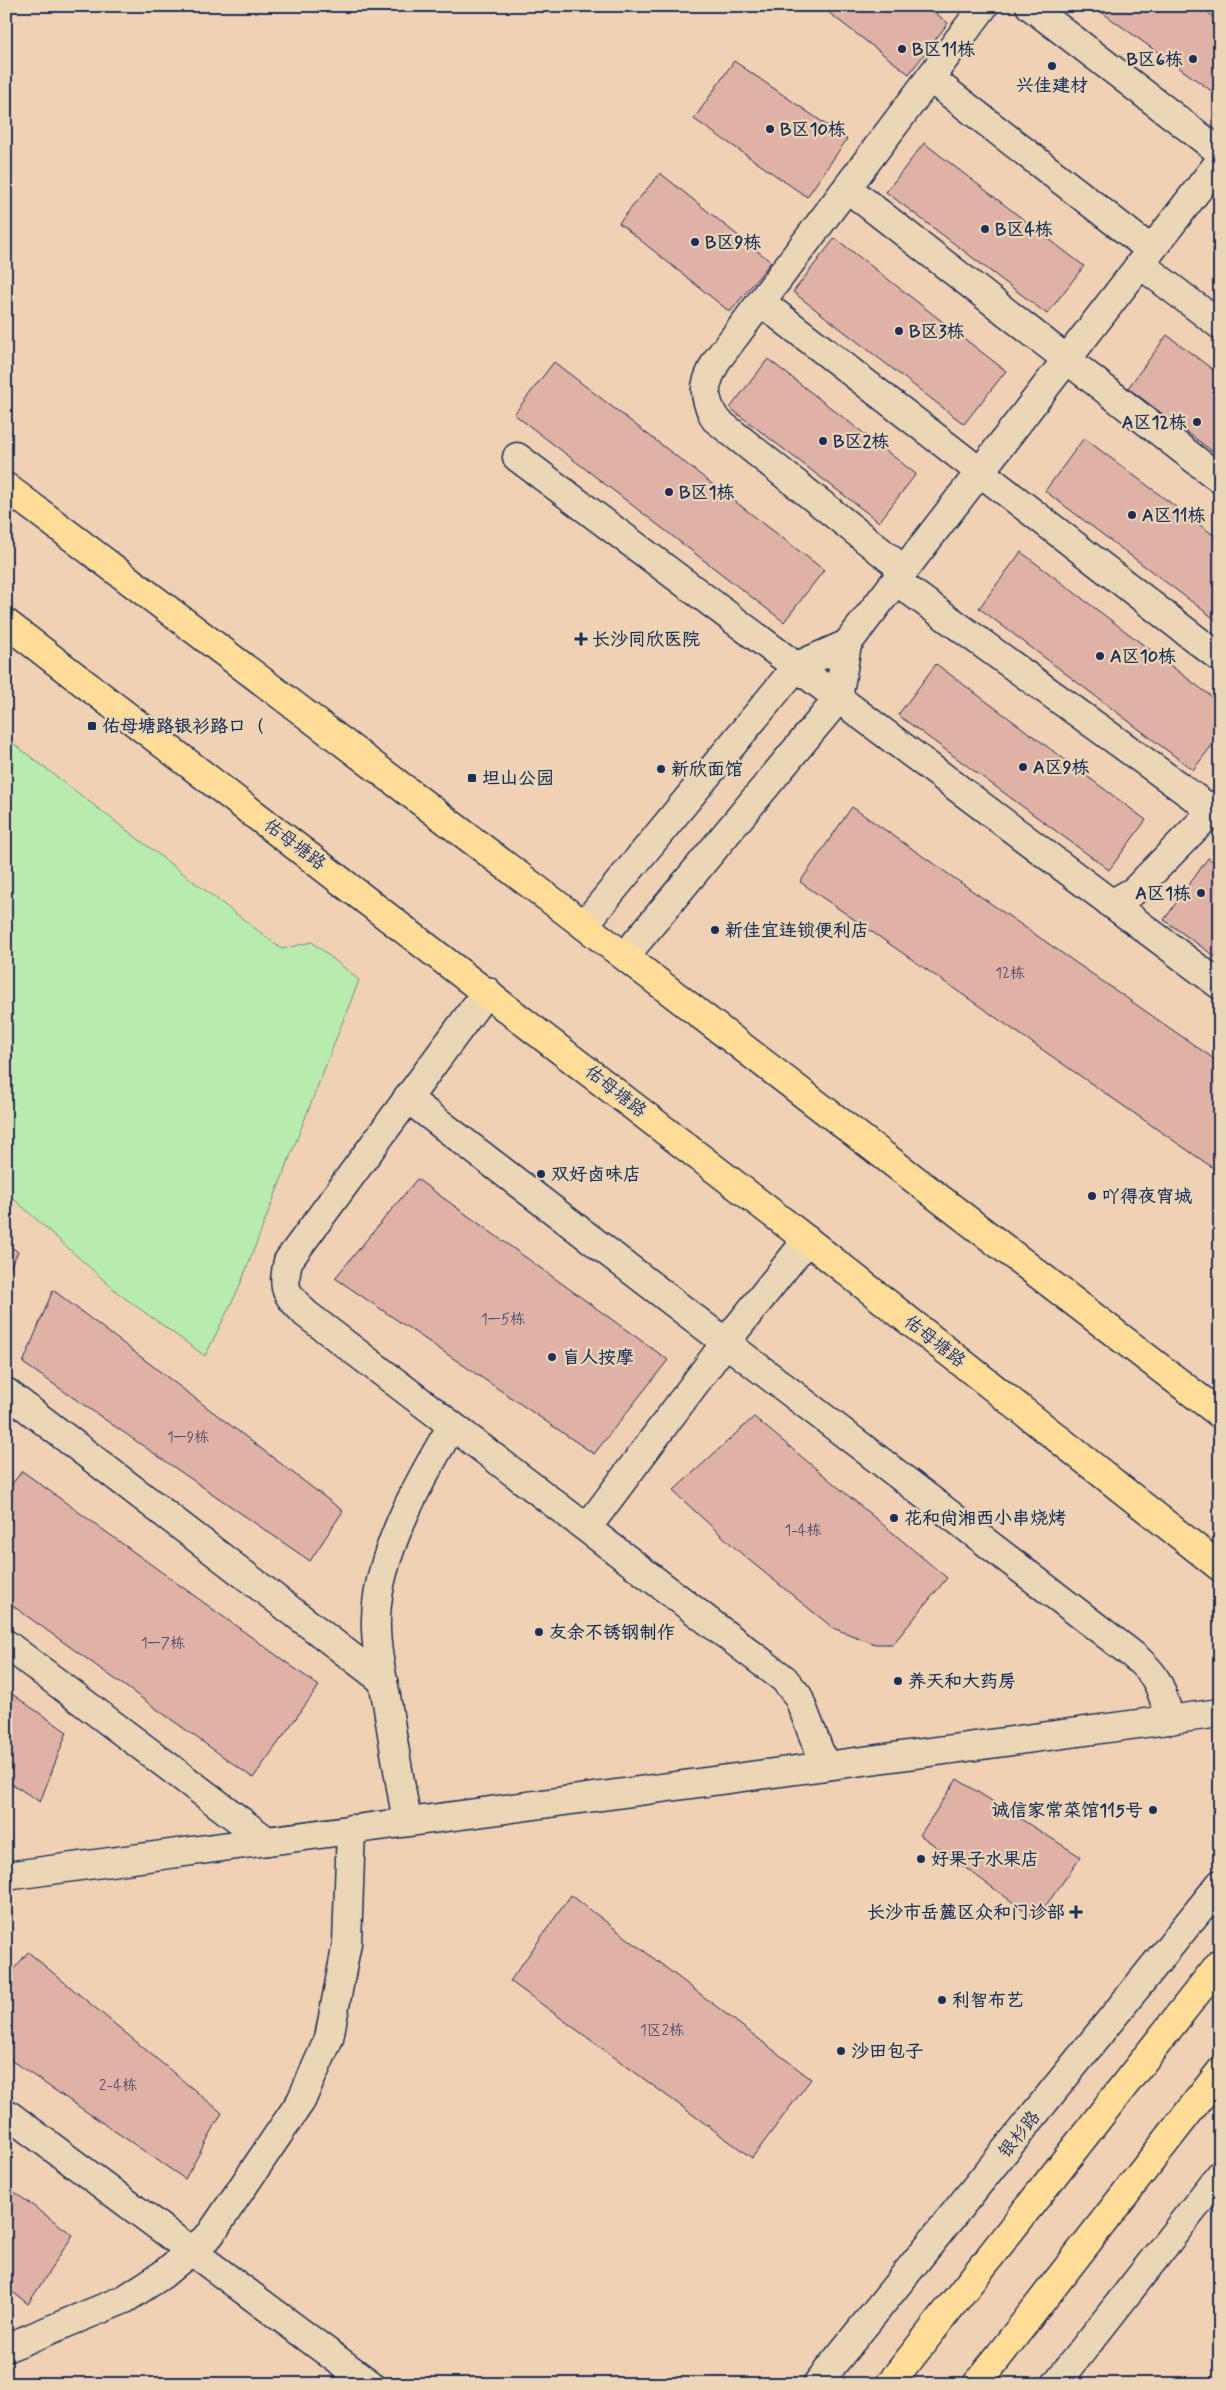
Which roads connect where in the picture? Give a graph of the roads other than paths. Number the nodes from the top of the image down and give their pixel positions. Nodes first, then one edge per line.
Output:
1 (984, 6) edge
2 (1030, 6) edge
3 (930, 78) junction
4 (1220, 152) edge
5 (1220, 161) edge
6 (847, 188) junction
7 (1145, 257) junction
8 (761, 302) junction
9 (1220, 325) edge
10 (1066, 360) junction
11 (517, 458) dead end
12 (980, 472) junction
13 (1220, 478) edge
14 (6, 487) edge
15 (900, 576) junction
16 (6, 623) edge
17 (847, 644) junction
18 (1220, 658) edge
19 (796, 666) junction
20 (838, 699) junction
21 (1217, 810) edge
22 (1111, 904) junction
23 (584, 925) junction
24 (625, 956) junction
25 (1220, 985) edge
26 (487, 991) junction
27 (407, 1098) junction
28 (807, 1240) junction
29 (726, 1342) junction
30 (6, 1392) edge
31 (1220, 1414) edge
32 (452, 1426) junction
33 (587, 1528) junction
34 (1220, 1567) edge
35 (6, 1644) edge
36 (383, 1681) junction
37 (1220, 1713) edge
38 (1170, 1720) junction
39 (825, 1766) junction
40 (407, 1822) junction
41 (351, 1829) junction
42 (267, 1841) junction
43 (6, 1876) edge
44 (1220, 1884) edge
45 (1220, 1963) edge
46 (1220, 2072) edge
47 (6, 2113) edge
48 (1220, 2175) edge
49 (192, 2252) junction
50 (6, 2348) edge
51 (370, 2384) edge
52 (818, 2384) edge
53 (890, 2384) edge
54 (977, 2384) edge
55 (1056, 2384) edge

1 - 3 street
2 - 4 street
3 - 6 street
3 - 7 street
5 - 7 street
6 - 8 street
6 - 10 street
7 - 9 street
7 - 10 street
8 - 12 street
8 - 15 street
10 - 12 street
10 - 13 street
11 - 19 street
12 - 15 street
12 - 18 street
14 - 23 main road
15 - 17 street
15 - 21 street
16 - 26 main road, 佑母塘路
17 - 19 street
17 - 20 street
19 - 20 street
19 - 23 street
20 - 22 street
20 - 24 street
21 - 22 street
22 - 25 street
23 - 24 main road
24 - 31 main road
26 - 27 street
26 - 28 main road, 佑母塘路
27 - 29 street
27 - 32 street
28 - 29 street
28 - 34 main road, 佑母塘路
29 - 33 street
29 - 38 street
30 - 36 street
32 - 33 street
32 - 36 street
33 - 39 street
35 - 42 street
36 - 40 street
37 - 38 street
38 - 39 street
39 - 40 street
40 - 41 street
41 - 42 street
41 - 49 street
42 - 43 street
44 - 52 street, 银杉路
45 - 53 main road
46 - 54 main road
47 - 49 street
48 - 55 street
49 - 50 street
49 - 51 street

